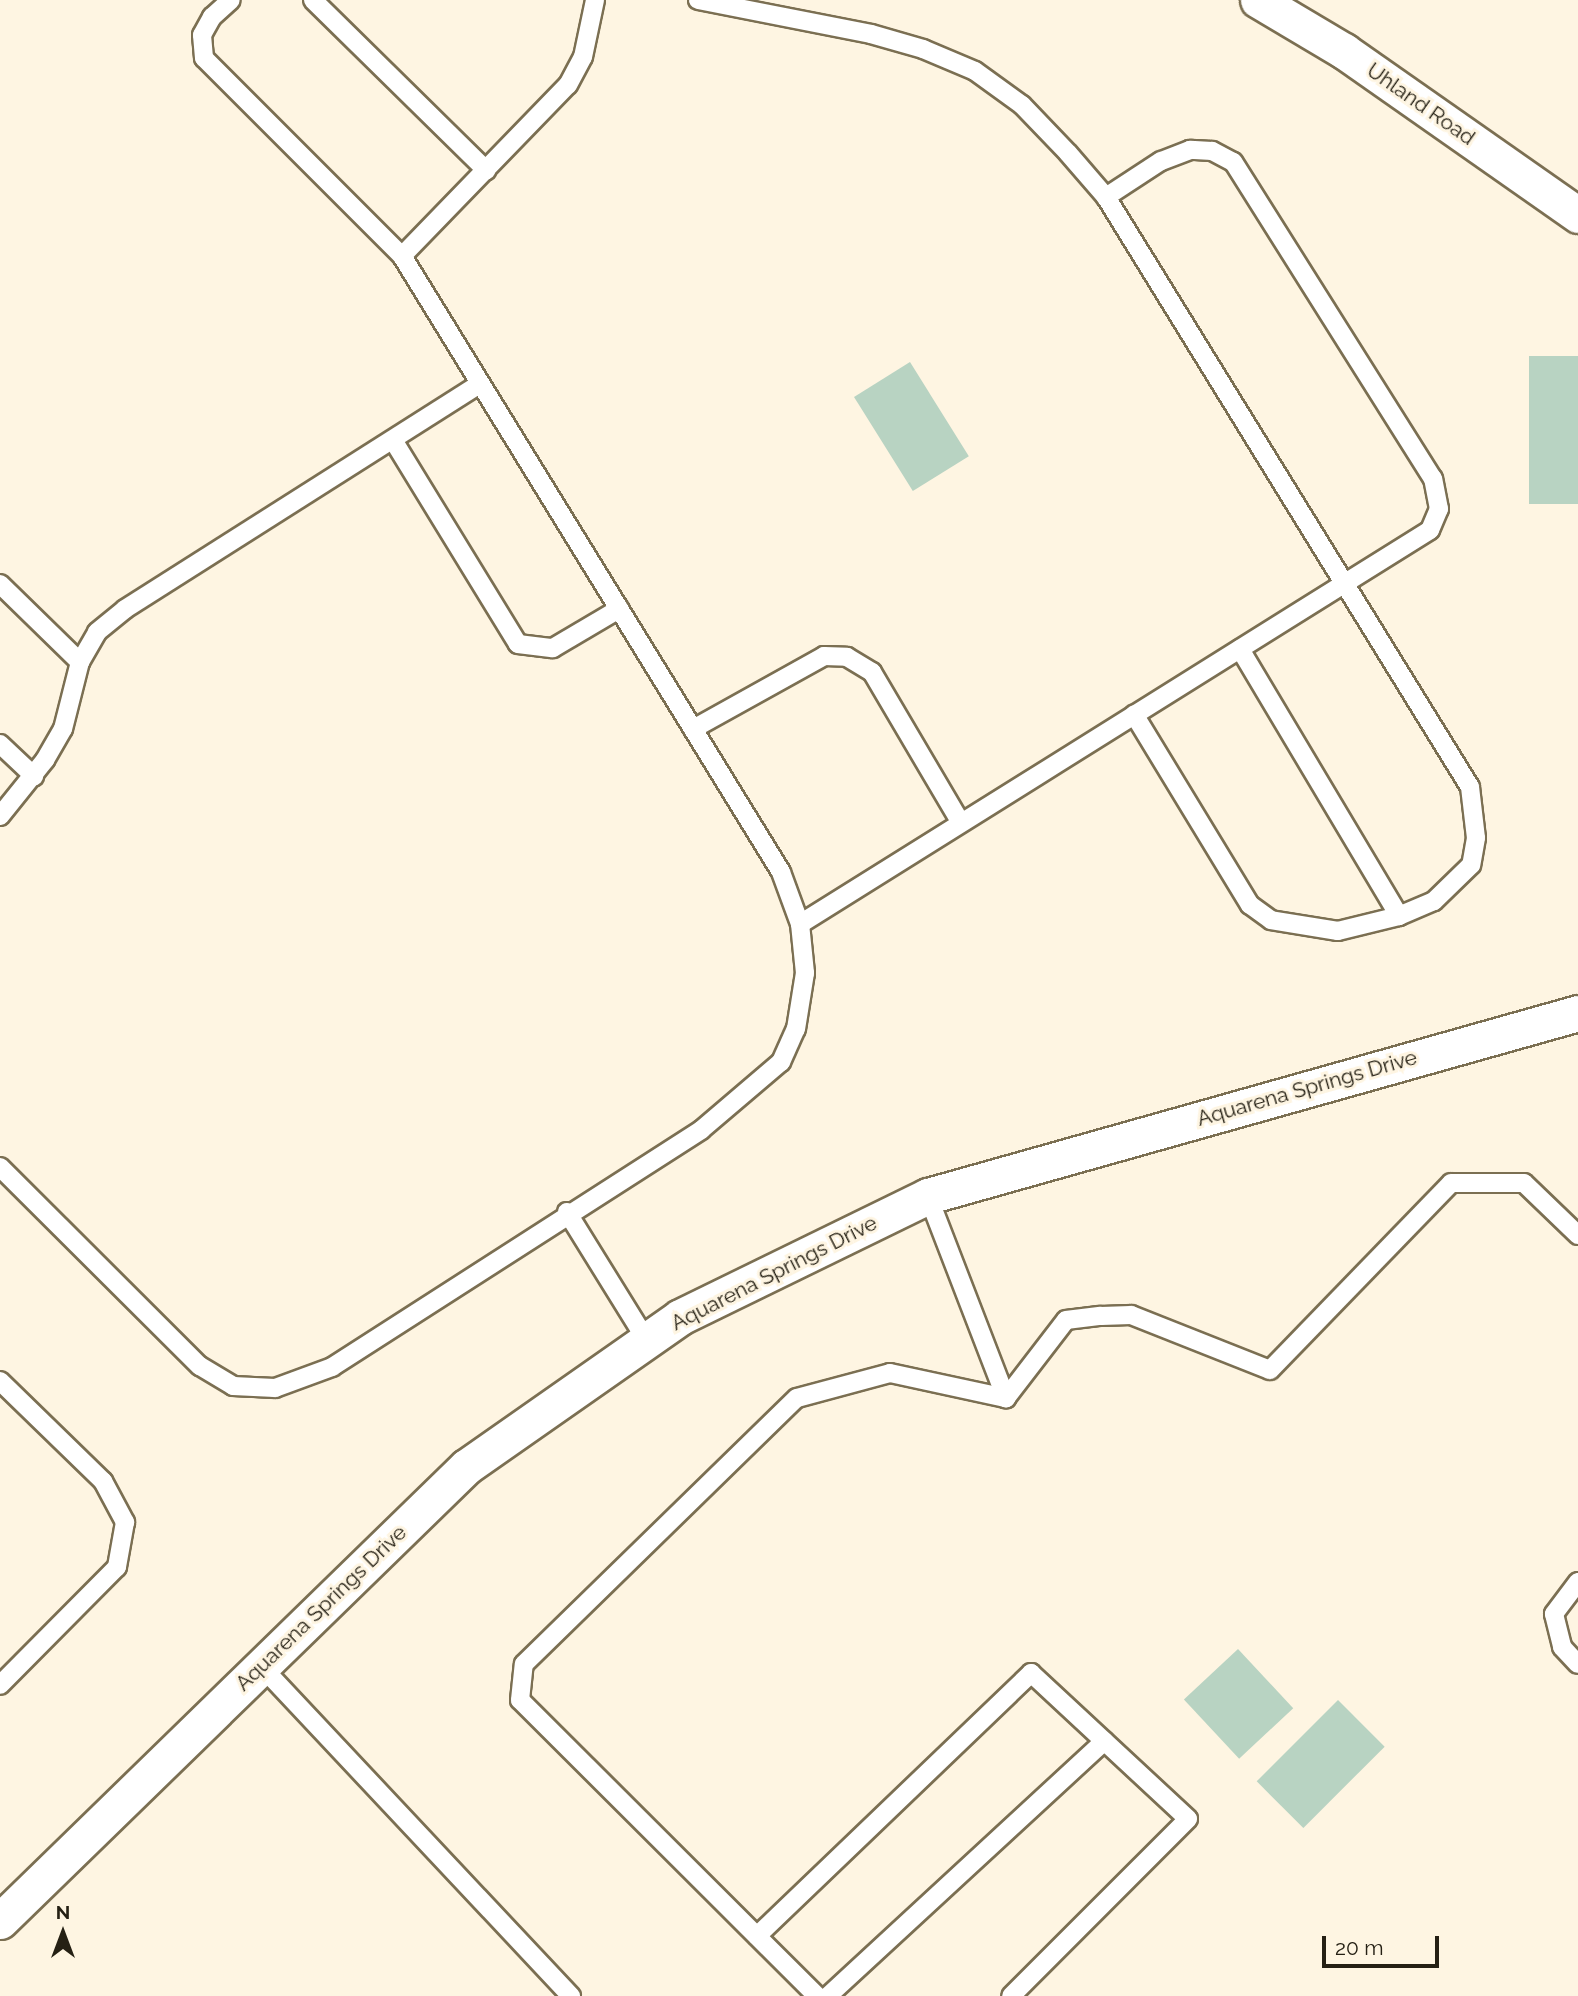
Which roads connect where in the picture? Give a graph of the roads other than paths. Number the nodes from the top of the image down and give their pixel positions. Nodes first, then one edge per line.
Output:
1 (231, 0) edge
2 (313, 0) edge
3 (595, 0) edge
4 (698, 0) edge
5 (1258, 0) edge
6 (486, 170) junction
7 (1106, 197) junction
8 (1578, 215) edge
9 (402, 257) junction
10 (480, 384) junction
11 (393, 440) junction
12 (0, 584) edge
13 (1346, 584) junction
14 (620, 609) junction
15 (1241, 649) junction
16 (80, 662) junction
17 (1134, 714) junction
18 (693, 729) junction
19 (0, 744) edge
20 (34, 776) junction
21 (0, 816) edge
22 (961, 823) junction
23 (1399, 916) junction
24 (800, 924) junction
25 (1578, 1013) edge
26 (0, 1167) edge
27 (928, 1196) junction
28 (567, 1212) junction
29 (1578, 1235) edge
30 (647, 1341) junction
31 (0, 1381) edge
32 (1006, 1398) junction
33 (1578, 1582) edge
34 (1578, 1664) edge
35 (261, 1666) junction
36 (0, 1685) edge
37 (1104, 1741) junction
38 (0, 1921) edge
39 (757, 1936) junction
40 (571, 1996) edge
41 (817, 1996) edge
42 (828, 1996) edge
43 (1011, 1996) edge

1 - 9 lane
2 - 6 lane
3 - 6 lane
4 - 7 lane
5 - 8 street, Uhland Road
6 - 9 lane
7 - 13 lane
7 - 13 lane
9 - 10 lane
10 - 11 lane
10 - 14 lane
11 - 14 lane
11 - 16 lane
12 - 16 lane
13 - 15 lane
13 - 23 lane
14 - 18 lane
15 - 17 lane
15 - 23 lane
16 - 20 lane
17 - 22 lane
17 - 23 lane
18 - 22 lane
18 - 24 lane
19 - 20 lane
20 - 21 lane
22 - 24 lane
24 - 28 lane
25 - 27 street, Aquarena Springs Drive
26 - 28 lane
27 - 30 street, Aquarena Springs Drive
27 - 32 lane
28 - 30 lane
29 - 32 lane
30 - 35 street, Aquarena Springs Drive
31 - 36 lane
32 - 39 lane
33 - 34 lane
35 - 38 street, Aquarena Springs Drive
35 - 40 lane
37 - 39 lane
37 - 42 lane
37 - 43 lane
39 - 41 lane

